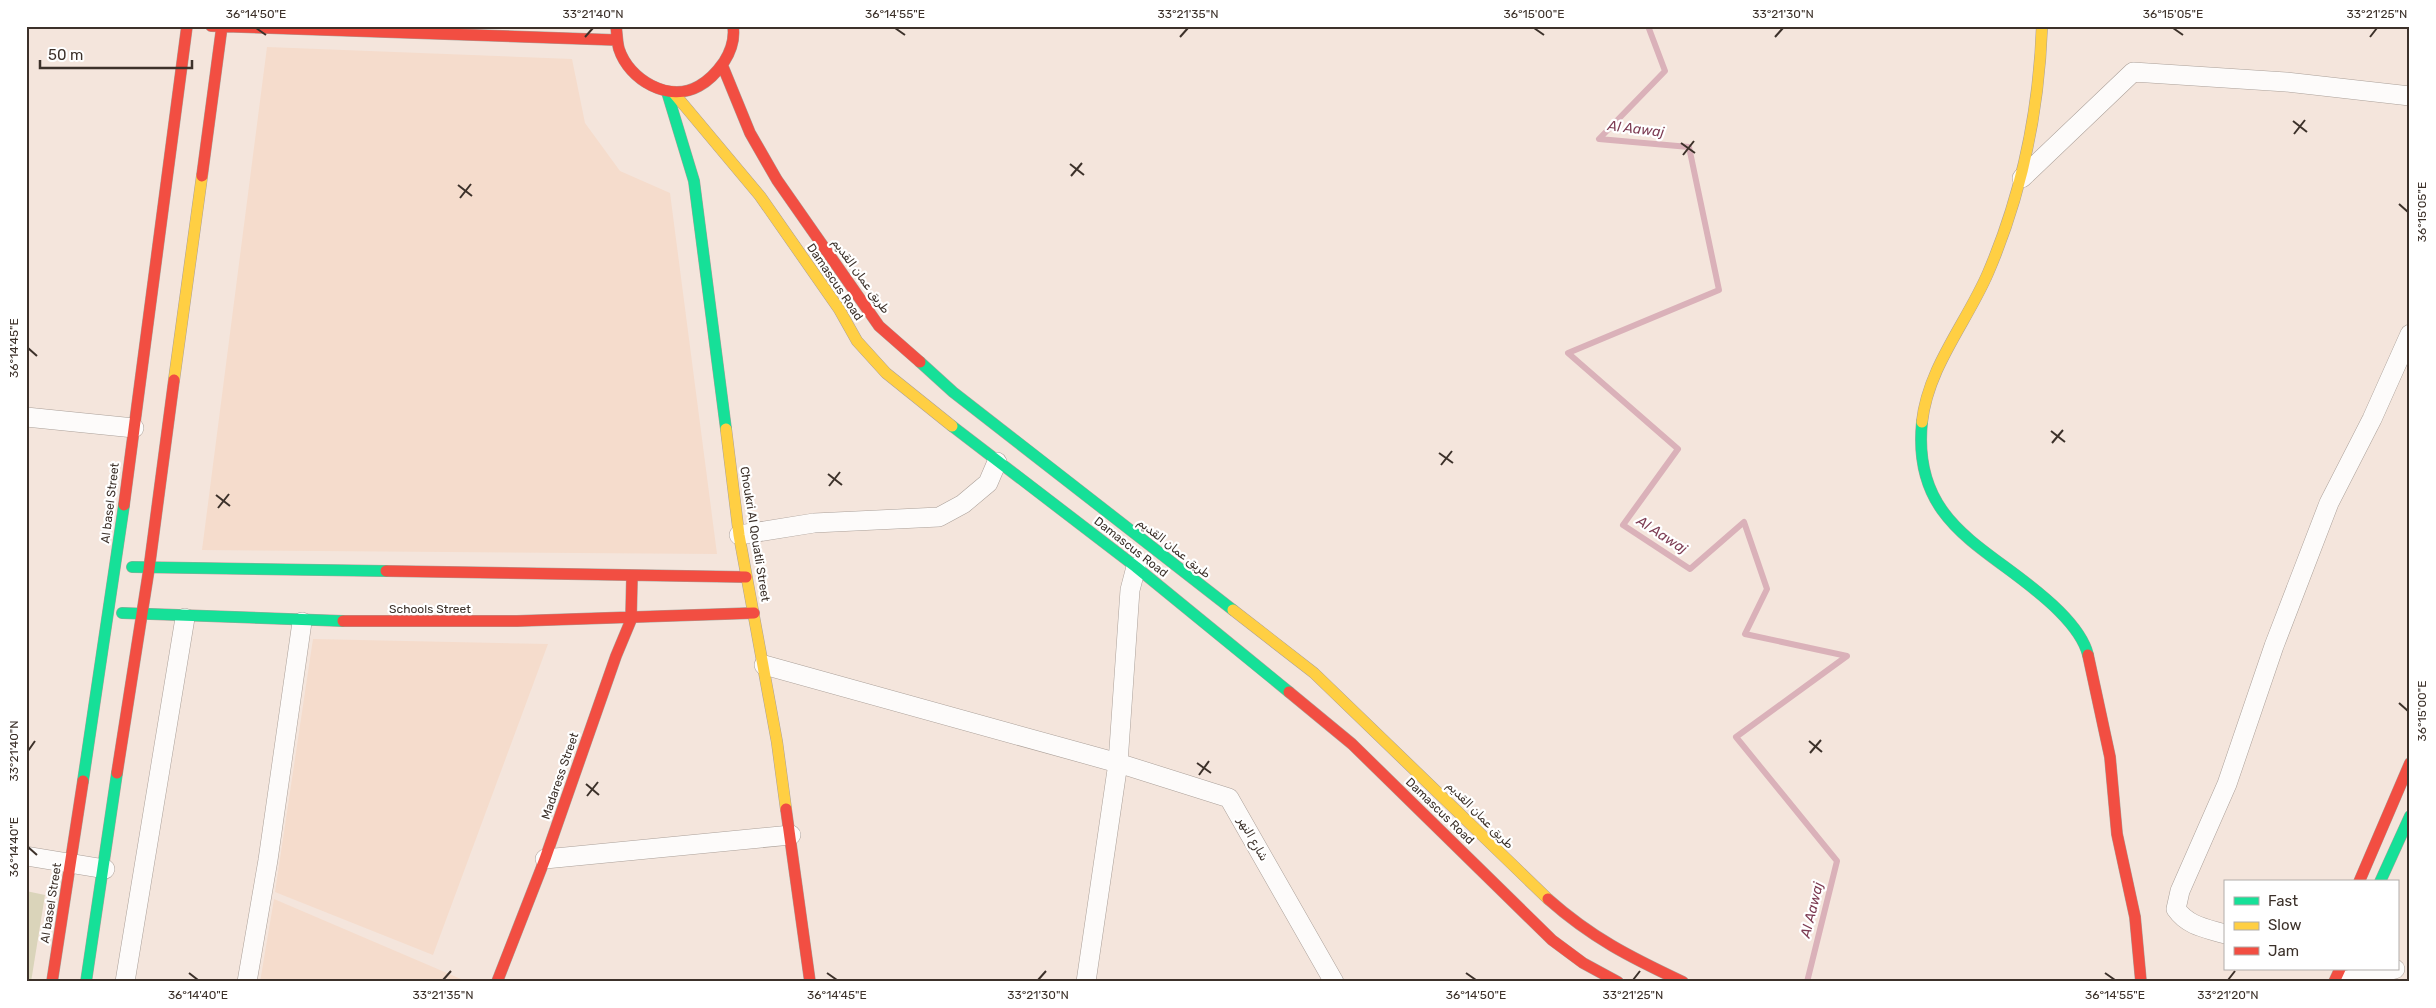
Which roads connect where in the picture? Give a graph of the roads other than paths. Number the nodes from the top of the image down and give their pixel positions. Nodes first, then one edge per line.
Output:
1 (187, 26) edge
2 (211, 26) edge
3 (616, 26) edge
4 (733, 26) edge
5 (2042, 26) edge
6 (222, 27) edge
7 (616, 40) junction
8 (723, 67) junction
9 (670, 92) junction
10 (2410, 96) edge
11 (2022, 178) junction
12 (2410, 334) edge
13 (26, 417) edge
14 (134, 428) junction
15 (997, 462) junction
16 (739, 535) junction
17 (116, 566) junction
18 (1136, 567) junction
19 (149, 568) junction
20 (632, 576) junction
21 (746, 577) junction
22 (107, 612) junction
23 (754, 613) junction
24 (140, 614) junction
25 (185, 618) junction
26 (631, 620) junction
27 (302, 622) junction
28 (764, 665) junction
29 (1118, 763) junction
30 (2410, 763) edge
31 (2410, 807) edge
32 (2388, 811) junction
33 (2410, 816) edge
34 (791, 835) junction
35 (26, 856) edge
36 (545, 860) junction
37 (71, 864) junction
38 (105, 869) junction
39 (2360, 880) edge
40 (2381, 880) edge
41 (2224, 934) edge
42 (2340, 970) edge
43 (2392, 970) edge
44 (52, 982) edge
45 (86, 982) edge
46 (125, 982) edge
47 (247, 982) edge
48 (497, 982) edge
49 (810, 982) edge
50 (1086, 982) edge
51 (1334, 982) edge
52 (1618, 982) edge
53 (1683, 982) edge
54 (2141, 982) edge
55 (2334, 982) edge
56 (2339, 982) edge

1 - 14 street, Al basel Street
2 - 6 street
3 - 7 street
4 - 8 street
5 - 11 street
6 - 7 street
6 - 19 street
7 - 9 street
8 - 9 street
8 - 53 street, طريق عمان القديم
9 - 15 street, Damascus Road
9 - 16 street, Choukri Al Qouatli Street
10 - 11 street
11 - 54 street
12 - 41 street
13 - 14 street
14 - 17 street, Al basel Street
15 - 16 street
15 - 18 street, Damascus Road
16 - 21 street, Choukri Al Qouatli Street
17 - 19 street
17 - 22 street, Al basel Street
18 - 29 street
18 - 52 street, Damascus Road
19 - 20 street
19 - 24 street
20 - 21 street
20 - 26 street, Madaress Street
21 - 23 street, Choukri Al Qouatli Street
22 - 24 street, Schools Street
22 - 37 street, Al basel Street
23 - 26 street, Schools Street
23 - 28 street, Choukri Al Qouatli Street
24 - 25 street, Schools Street
24 - 38 street
25 - 27 street, Schools Street
25 - 46 street
26 - 27 street, Schools Street
26 - 36 street, Madaress Street
27 - 47 street
28 - 29 street, شارع النهر
28 - 34 street, Choukri Al Qouatli Street
29 - 50 street
29 - 51 street, شارع النهر
30 - 32 street
31 - 32 street
32 - 39 street
33 - 40 street
34 - 36 street
34 - 49 street, Choukri Al Qouatli Street
35 - 37 street
36 - 48 street, Madaress Street
37 - 38 street
37 - 44 street, Al basel Street
38 - 45 street
42 - 55 street
43 - 56 street

